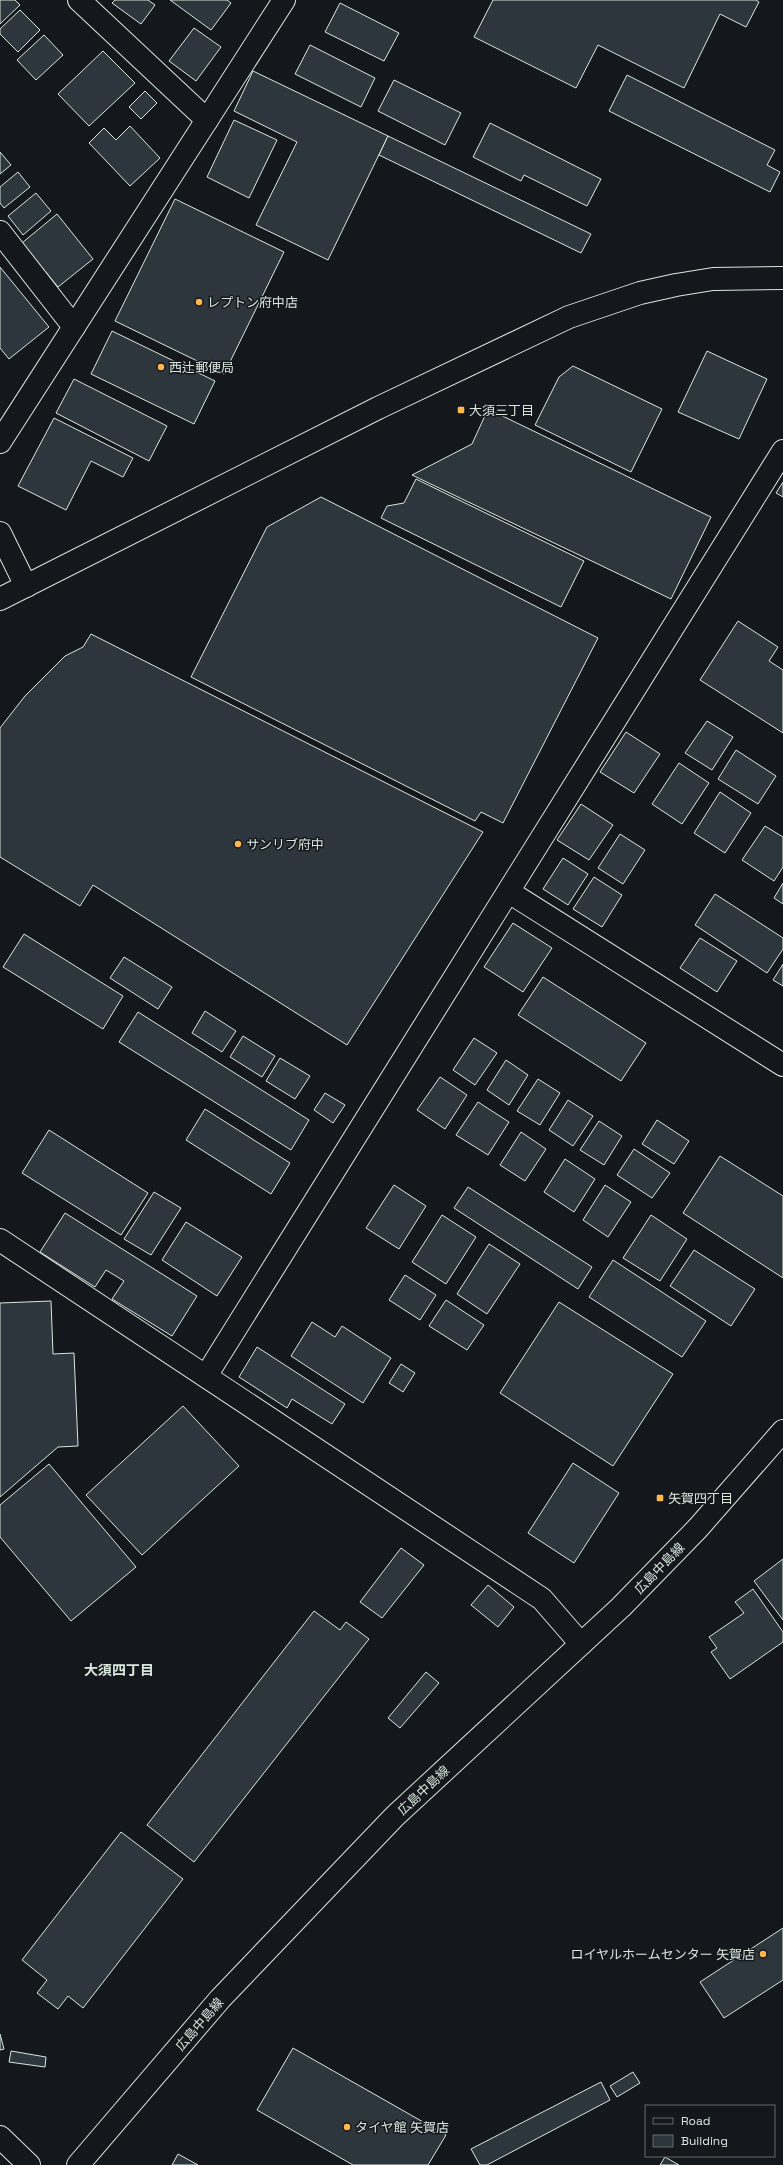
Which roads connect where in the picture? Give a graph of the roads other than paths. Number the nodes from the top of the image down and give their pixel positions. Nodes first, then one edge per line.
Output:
1 (79, 0) edge
2 (284, 0) edge
3 (207, 120) junction
4 (0, 232) edge
5 (783, 278) edge
6 (74, 327) junction
7 (0, 442) edge
8 (783, 451) edge
9 (0, 533) edge
10 (26, 586) junction
11 (0, 599) edge
12 (509, 892) junction
13 (783, 1065) edge
14 (0, 1240) edge
15 (206, 1376) junction
16 (783, 1431) edge
17 (581, 1644) junction
18 (0, 2137) edge
19 (29, 2165) edge
20 (78, 2165) edge

1 - 3 street
2 - 3 street
3 - 6 street
4 - 6 street
5 - 10 street
6 - 7 street
8 - 12 street
9 - 10 street
10 - 11 street
12 - 13 street
12 - 15 street
14 - 15 street
15 - 17 street
16 - 17 street, 広島中島線
17 - 20 street, 広島中島線
18 - 19 street

